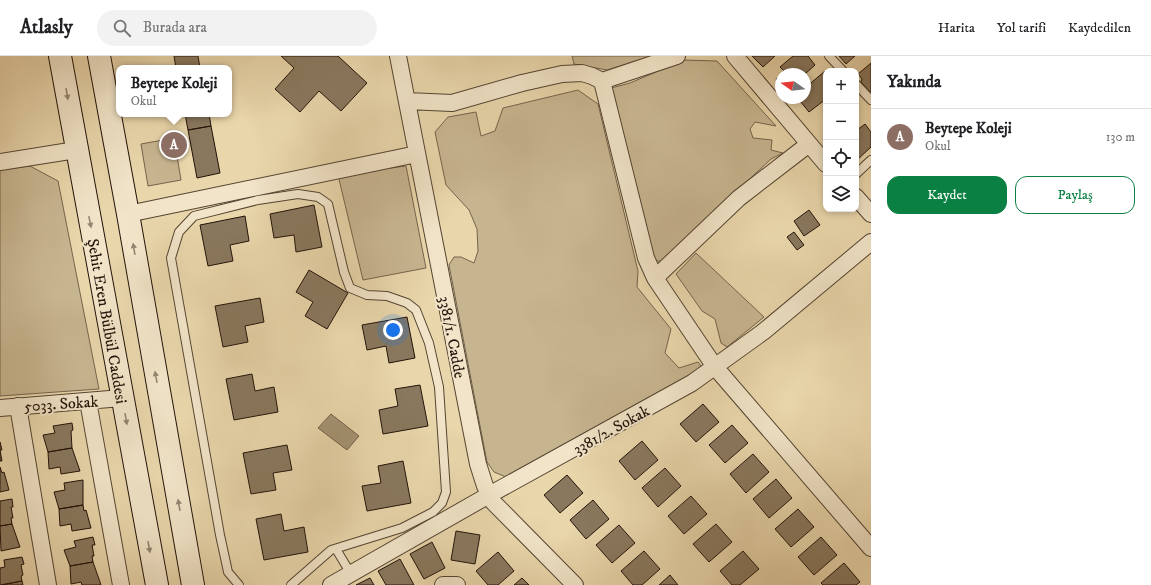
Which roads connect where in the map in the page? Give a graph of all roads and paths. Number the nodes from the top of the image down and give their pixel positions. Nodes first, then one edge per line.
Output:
1 (60, 56) edge
2 (99, 56) edge
3 (398, 56) edge
4 (677, 56) edge
5 (736, 56) edge
6 (829, 56) edge
7 (840, 68) edge
8 (602, 81) junction
9 (859, 87) edge
10 (871, 100) edge
11 (407, 102) junction
12 (809, 144) junction
13 (76, 150) junction
14 (417, 154) junction
15 (823, 160) edge
16 (871, 160) edge
17 (0, 162) edge
18 (859, 171) edge
19 (859, 200) edge
20 (128, 214) junction
21 (871, 214) edge
22 (871, 242) edge
23 (654, 278) junction
24 (715, 367) junction
25 (122, 398) junction
26 (88, 401) junction
27 (18, 406) junction
28 (0, 408) edge
29 (489, 495) junction
30 (871, 548) edge
31 (336, 549) junction
32 (352, 574) junction
33 (48, 585) edge
34 (121, 585) edge
35 (156, 585) edge
36 (193, 585) edge
37 (239, 585) edge
38 (291, 585) edge
39 (331, 585) edge
40 (443, 585) edge
41 (457, 585) edge
42 (575, 585) edge

1 -> 13 main road, Şehit Eren Bülbül Caddesi
2 - 20 main road
3 - 11 street, 3381/1. Cadde
4 - 8 street
5 - 12 street
6 - 7 lane
8 - 11 street
8 - 23 street
9 - 10 lane
11 - 14 street, 3381/1. Cadde
12 - 15 street
12 - 23 street
13 - 17 street
13 -> 25 main road, Şehit Eren Bülbül Caddesi
14 - 20 street
14 - 29 street, 3381/1. Cadde
16 - 18 lane
19 - 21 street
36 -> 20 main road
22 - 24 street, 3381/2. Sokak
23 - 24 street
24 - 29 street, 3381/2. Sokak
24 - 30 street
25 - 26 street, 5033. Sokak
25 -> 35 main road, Şehit Eren Bülbül Caddesi
26 - 27 street, 5033. Sokak
26 - 34 street
27 - 28 street, 5033. Sokak
27 - 33 street
29 - 32 street, 3381/2. Sokak
29 - 42 street, 3381/1. Cadde
31 - 32 lane
31 - 37 lane
31 - 38 lane
32 - 39 street, 3381/2. Sokak
40 - 41 street

